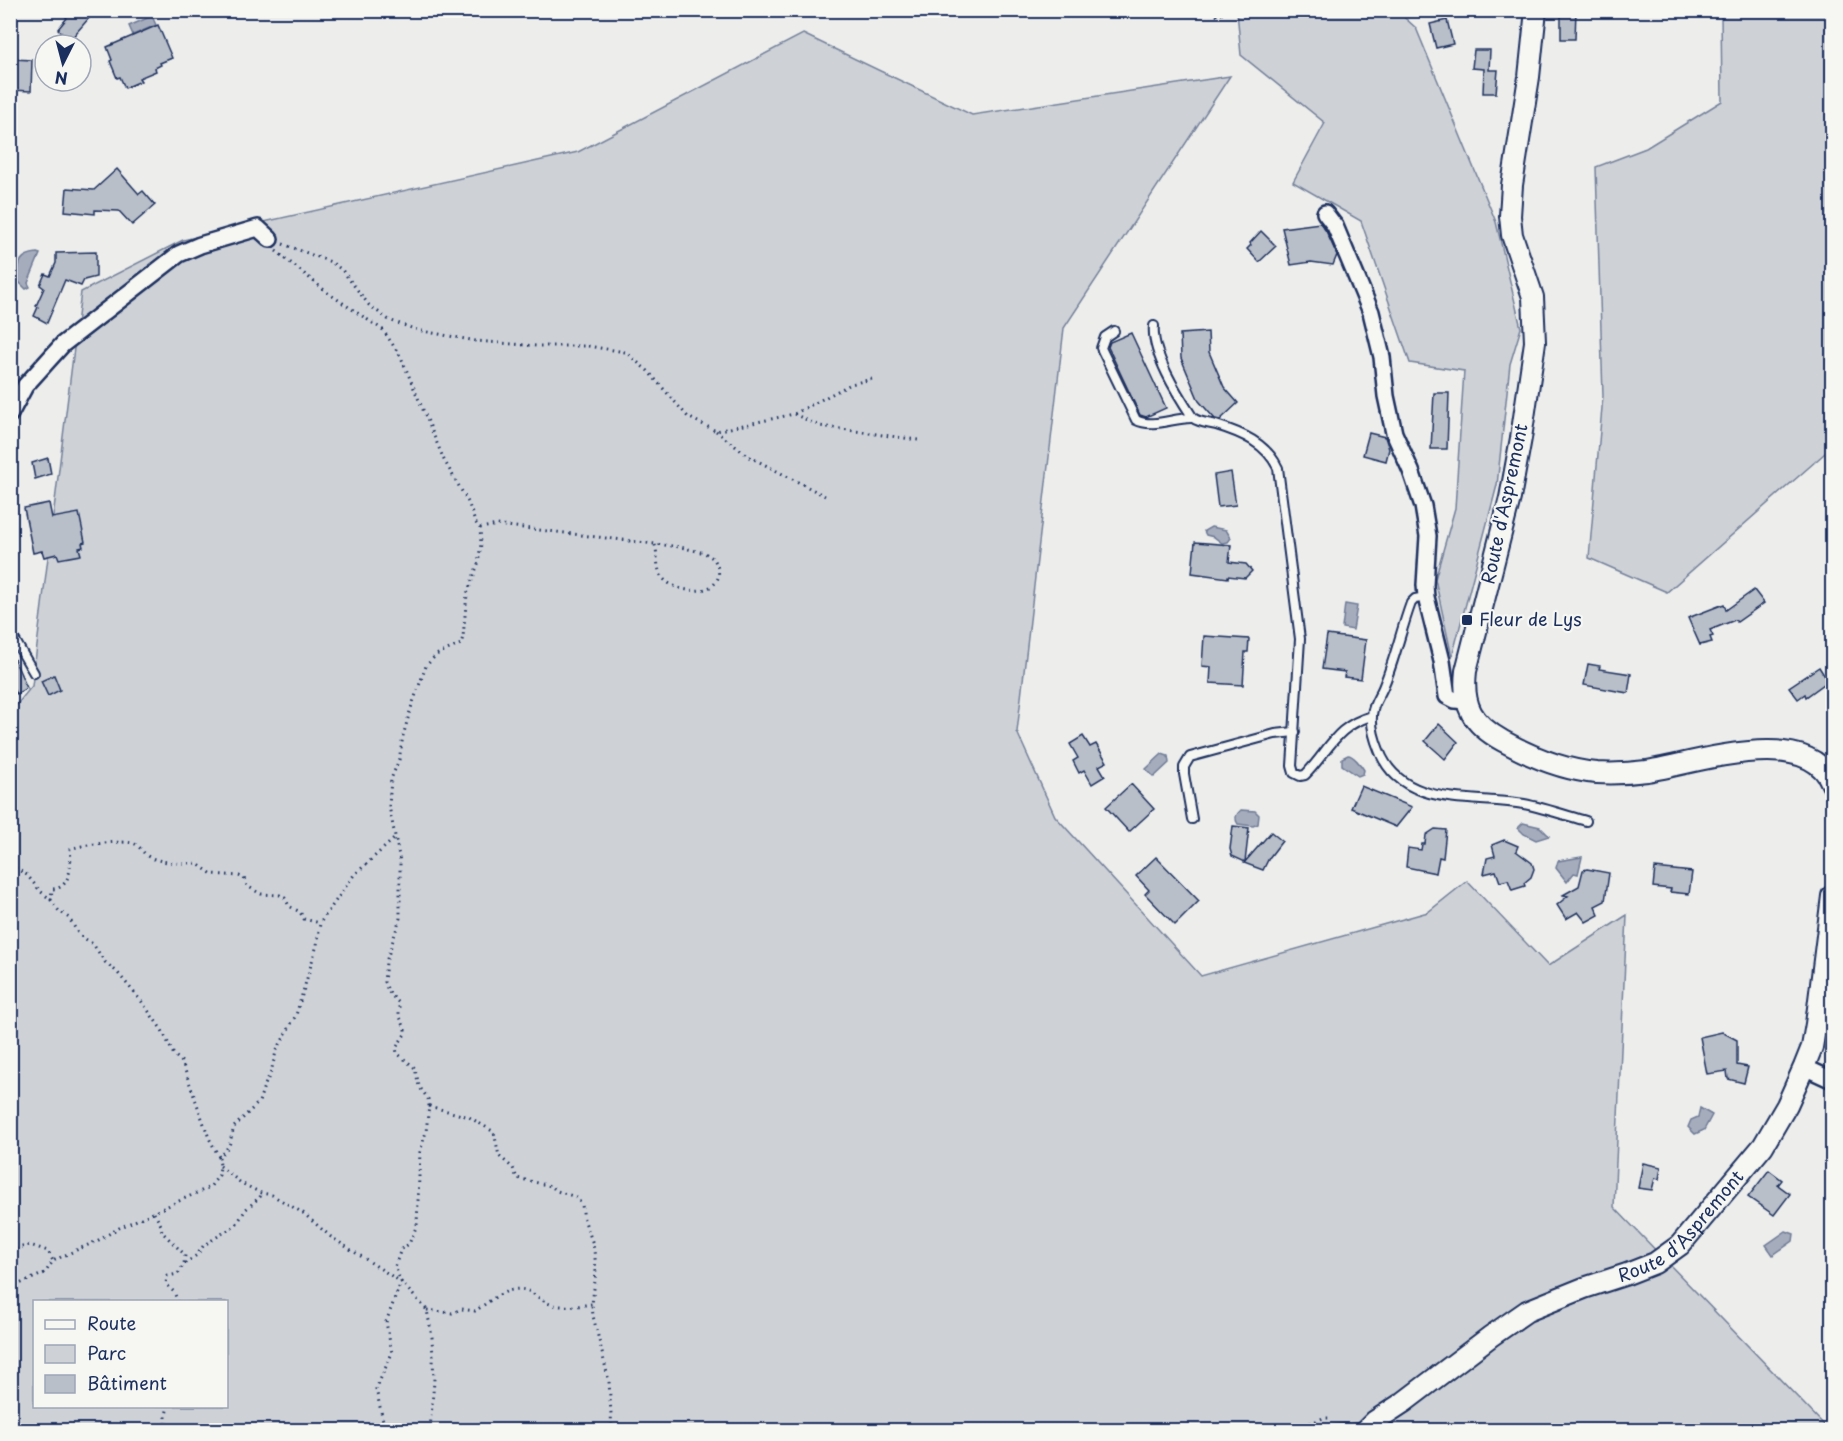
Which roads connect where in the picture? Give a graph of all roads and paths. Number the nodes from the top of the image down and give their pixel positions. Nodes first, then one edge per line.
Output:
1 (1214, 10) edge
2 (1224, 10) edge
3 (1536, 10) edge
4 (1325, 213) dead end
5 (248, 231) junction
6 (270, 240) joint
7 (1154, 326) dead end
8 (1114, 331) dead end
9 (872, 379) dead end
10 (10, 414) edge
11 (794, 414) junction
12 (1193, 418) junction
13 (716, 431) junction
14 (918, 440) dead end
15 (825, 496) dead end
16 (480, 528) junction
17 (655, 544) junction
18 (1426, 597) junction
19 (10, 632) edge
20 (34, 673) dead end
21 (1466, 701) junction
22 (1372, 716) junction
23 (1295, 732) junction
24 (1832, 781) edge
25 (1192, 819) dead end
26 (1586, 820) dead end
27 (395, 838) junction
28 (10, 866) edge
29 (1833, 896) edge
30 (51, 900) junction
31 (320, 923) junction
32 (1804, 1067) junction
33 (1833, 1080) edge
34 (429, 1106) junction
35 (219, 1157) junction
36 (220, 1166) junction
37 (261, 1193) junction
38 (154, 1213) junction
39 (10, 1250) edge
40 (53, 1261) junction
41 (184, 1264) junction
42 (401, 1282) junction
43 (10, 1288) edge
44 (177, 1300) edge
45 (592, 1305) junction
46 (427, 1310) junction
47 (168, 1408) edge
48 (1367, 1429) edge
49 (166, 1431) edge
50 (381, 1431) edge
51 (430, 1431) edge
52 (612, 1431) edge
53 (1335, 1431) edge

1 - 2 path
3 - 21 street, Route d'Aspremont
4 - 18 street
5 - 6 street
5 - 10 street
5 - 16 path
6 - 13 path
7 - 12 lane
8 - 12 lane
9 - 11 path
11 - 13 path
11 - 14 path
12 - 23 lane
13 - 15 path
16 - 17 path
16 - 27 path
17 - 17 path
18 - 21 street
18 - 22 lane
19 - 20 lane
21 - 24 street
22 - 23 lane
22 - 26 lane
23 - 25 lane
27 - 31 path
27 - 34 path
28 - 30 path
29 - 32 street, Route d'Aspremont
30 - 31 path
30 - 35 path
31 - 35 path
32 - 33 street
32 - 48 street, Route d'Aspremont
34 - 42 path
34 - 45 path
35 - 36 path
36 - 37 path
36 - 38 path
37 - 41 path
37 - 42 path
38 - 40 path
38 - 41 path
39 - 40 path
40 - 43 path
41 - 44 path
42 - 46 path
42 - 50 path
45 - 46 path
45 - 52 path
46 - 51 path
47 - 49 path
48 - 53 lane

